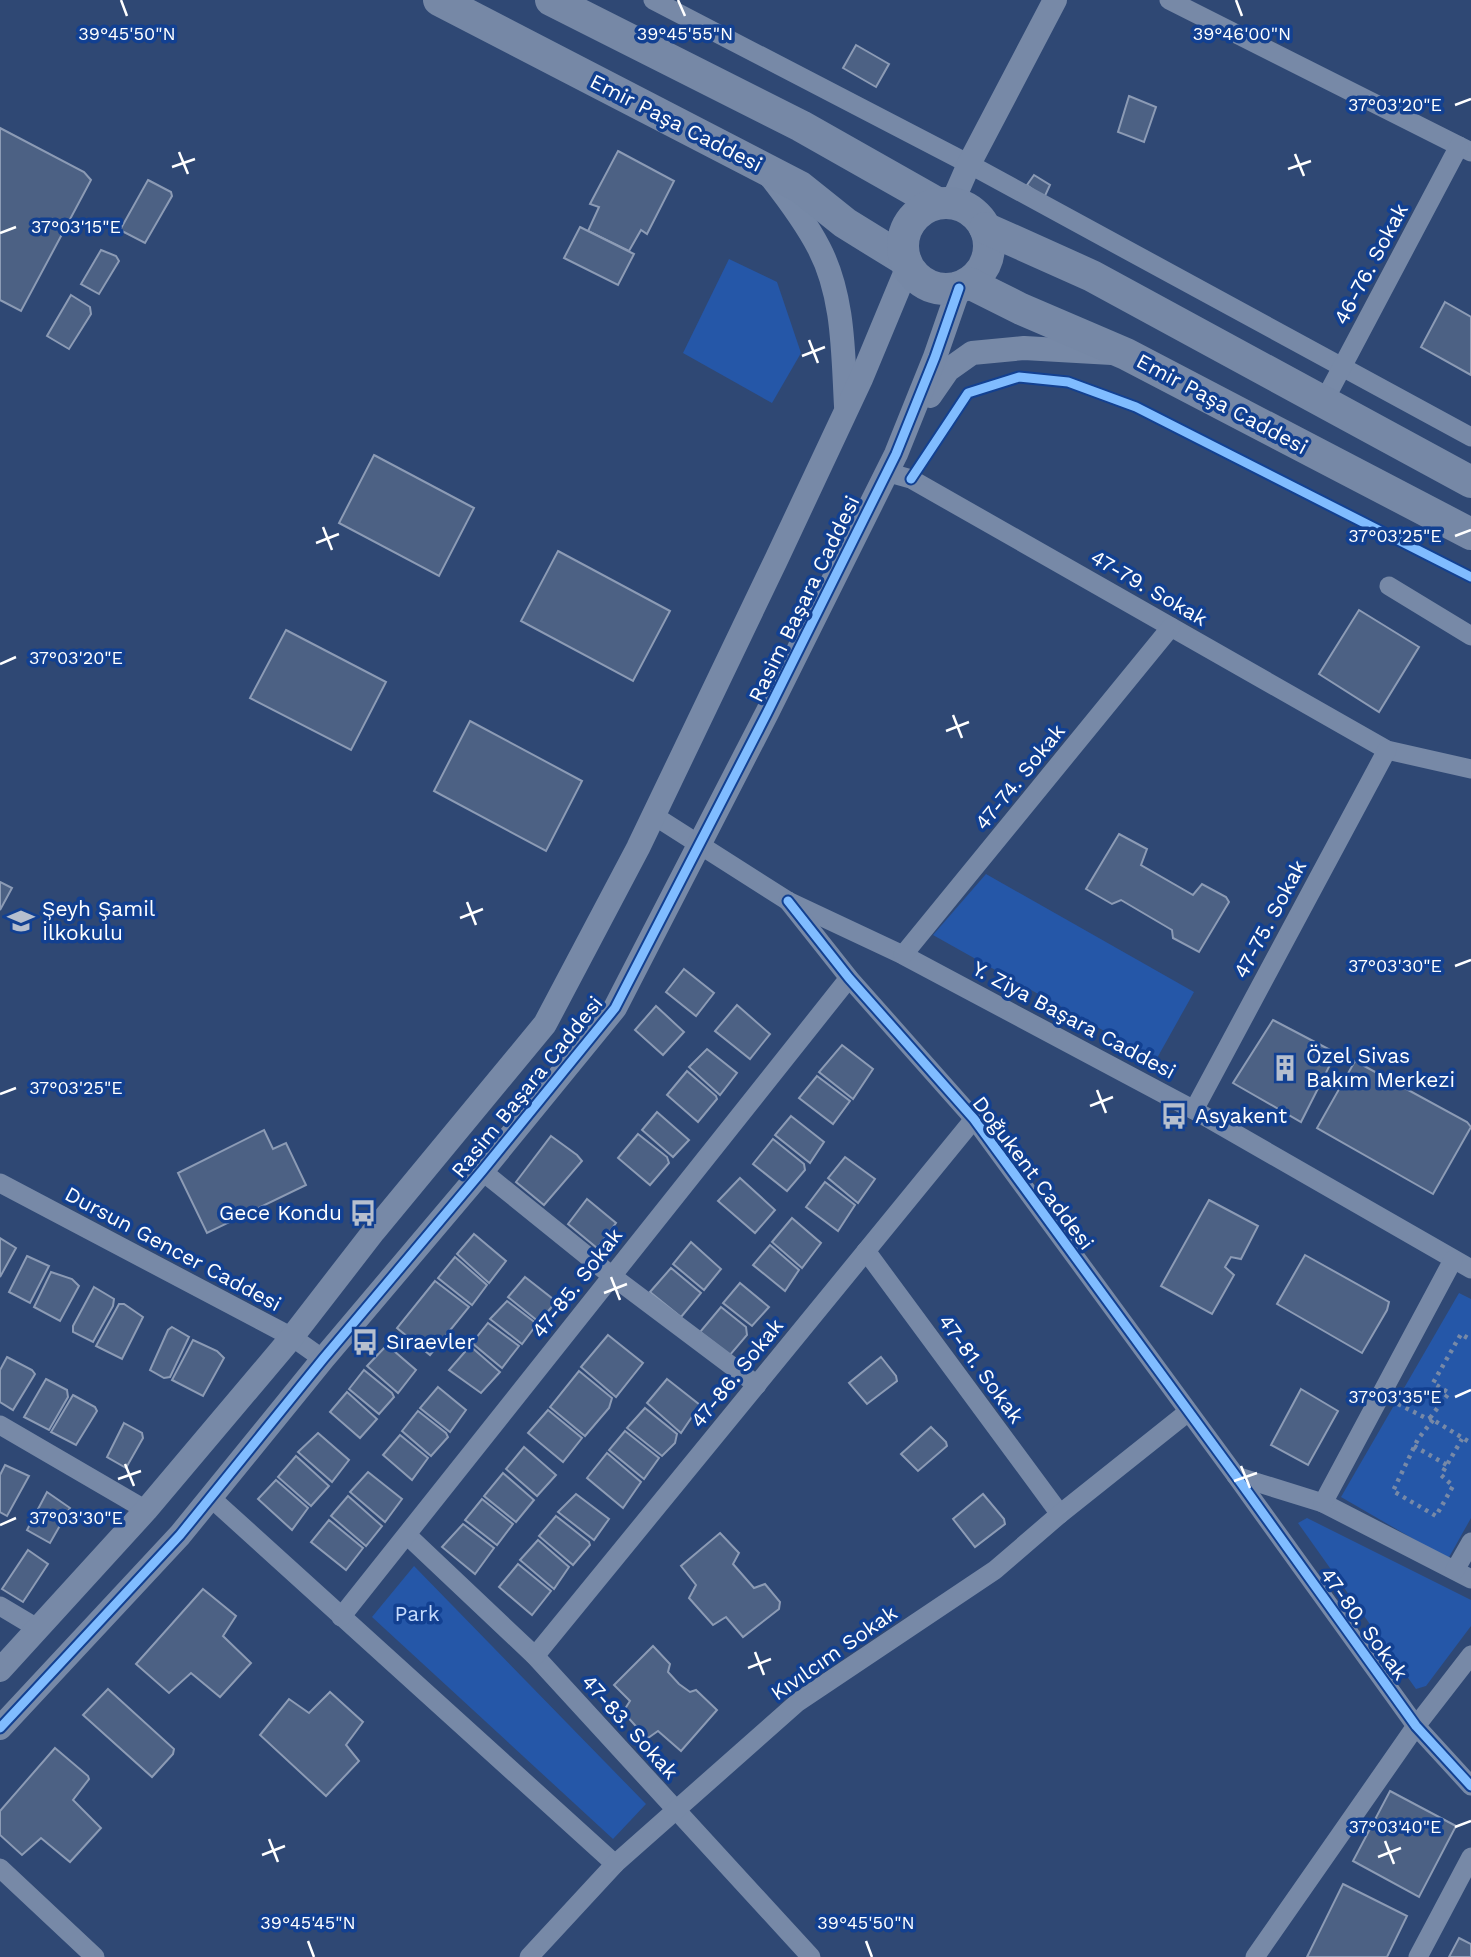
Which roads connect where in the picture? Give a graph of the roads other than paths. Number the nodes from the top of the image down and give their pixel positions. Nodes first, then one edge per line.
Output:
1 (439, 0) edge
2 (551, 0) edge
3 (653, 0) edge
4 (1055, 0) edge
5 (1169, 0) edge
6 (1465, 149) edge
7 (969, 164) junction
8 (764, 169) junction
9 (944, 203) junction
10 (985, 228) junction
11 (906, 263) junction
12 (964, 286) junction
13 (1126, 354) junction
14 (1342, 366) junction
15 (1323, 403) junction
16 (846, 410) junction
17 (1471, 437) edge
18 (891, 463) junction
19 (1471, 482) edge
20 (1471, 534) edge
21 (1389, 586) dead end
22 (1171, 627) junction
23 (1471, 636) edge
24 (1387, 750) junction
25 (1471, 769) edge
26 (653, 815) junction
27 (699, 845) junction
28 (788, 901) junction
29 (903, 955) junction
30 (849, 978) junction
31 (1194, 1110) junction
32 (974, 1119) junction
33 (482, 1171) junction
34 (0, 1183) edge
35 (866, 1251) junction
36 (1466, 1267) edge
37 (612, 1276) junction
38 (292, 1337) junction
39 (323, 1359) junction
40 (757, 1385) junction
41 (1188, 1412) junction
42 (0, 1425) edge
43 (1236, 1476) junction
44 (210, 1497) junction
45 (1323, 1503) junction
46 (146, 1510) junction
47 (1060, 1514) junction
48 (407, 1535) junction
49 (1471, 1542) edge
50 (1463, 1574) edge
51 (0, 1605) edge
52 (341, 1617) junction
53 (37, 1628) junction
54 (1471, 1655) edge
55 (535, 1656) junction
56 (0, 1670) edge
57 (1416, 1726) junction
58 (0, 1728) edge
59 (1471, 1786) edge
60 (676, 1812) junction
61 (1471, 1857) edge
62 (615, 1864) junction
63 (0, 1868) edge
64 (96, 1957) edge
65 (528, 1957) edge
66 (811, 1957) edge
67 (1255, 1957) edge
68 (1418, 1957) edge

1 - 8 main road, Emir Paşa Caddesi
2 - 9 main road
3 - 7 street
4 - 7 street
5 - 6 street
6 - 14 street, 46-76. Sokak
7 - 9 street
7 - 14 street
8 - 11 main road, Emir Paşa Caddesi
8 - 16 street
9 - 10 main road
9 - 11 main road
10 - 12 main road
10 - 15 main road
11 - 12 main road
11 - 16 street, Rasim Başara Caddesi
12 - 13 main road, Emir Paşa Caddesi
12 - 18 street, Rasim Başara Caddesi
13 - 18 street
13 - 20 main road, Emir Paşa Caddesi
14 - 15 street, 46-76. Sokak
14 - 17 street
15 - 19 main road
16 - 26 street, Rasim Başara Caddesi
18 - 22 street, 47-79. Sokak
18 - 27 street, Rasim Başara Caddesi
21 - 23 street
22 - 24 street, 47-79. Sokak
22 - 29 street, 47-74. Sokak
24 - 25 street, 47-79. Sokak
24 - 31 street, 47-75. Sokak
26 - 27 street, Y. Ziya Başara Caddesi
26 - 38 street, Rasim Başara Caddesi
27 - 28 street, Y. Ziya Başara Caddesi
27 - 33 street, Rasim Başara Caddesi
28 - 29 street, Y. Ziya Başara Caddesi
28 - 30 street, Doğukent Caddesi
29 - 31 street, Y. Ziya Başara Caddesi
30 - 32 street, Doğukent Caddesi
30 - 37 street, 47-85. Sokak
31 - 36 street, Y. Ziya Başara Caddesi
32 - 35 street, 47-86. Sokak
32 - 41 street, Doğukent Caddesi
33 - 37 street
33 - 39 street, Rasim Başara Caddesi
34 - 38 street, Dursun Gencer Caddesi
35 - 40 street, 47-86. Sokak
35 - 47 street, 47-81. Sokak
36 - 45 street
37 - 40 street
37 - 48 street, 47-85. Sokak
38 - 39 street, Dursun Gencer Caddesi
38 - 46 street, Rasim Başara Caddesi
39 - 44 street, Rasim Başara Caddesi
40 - 55 street, 47-86. Sokak
41 - 43 street, Doğukent Caddesi
41 - 47 street, Kıvılcım Sokak
42 - 46 street
43 - 45 street
43 - 57 street, 47-80. Sokak
44 - 52 street
44 - 58 street, Rasim Başara Caddesi
45 - 50 street
46 - 53 street, Rasim Başara Caddesi
47 - 60 street, Kıvılcım Sokak
48 - 52 street, 47-85. Sokak
48 - 55 street, 47-83. Sokak
49 - 50 street
51 - 53 street
52 - 62 street
53 - 56 street, Rasim Başara Caddesi
54 - 57 street
55 - 60 street, 47-83. Sokak
57 - 59 street, 47-80. Sokak
57 - 67 street
60 - 62 street, Kıvılcım Sokak
60 - 66 street, 47-83. Sokak
61 - 68 street
62 - 65 street, Kıvılcım Sokak
63 - 64 street

